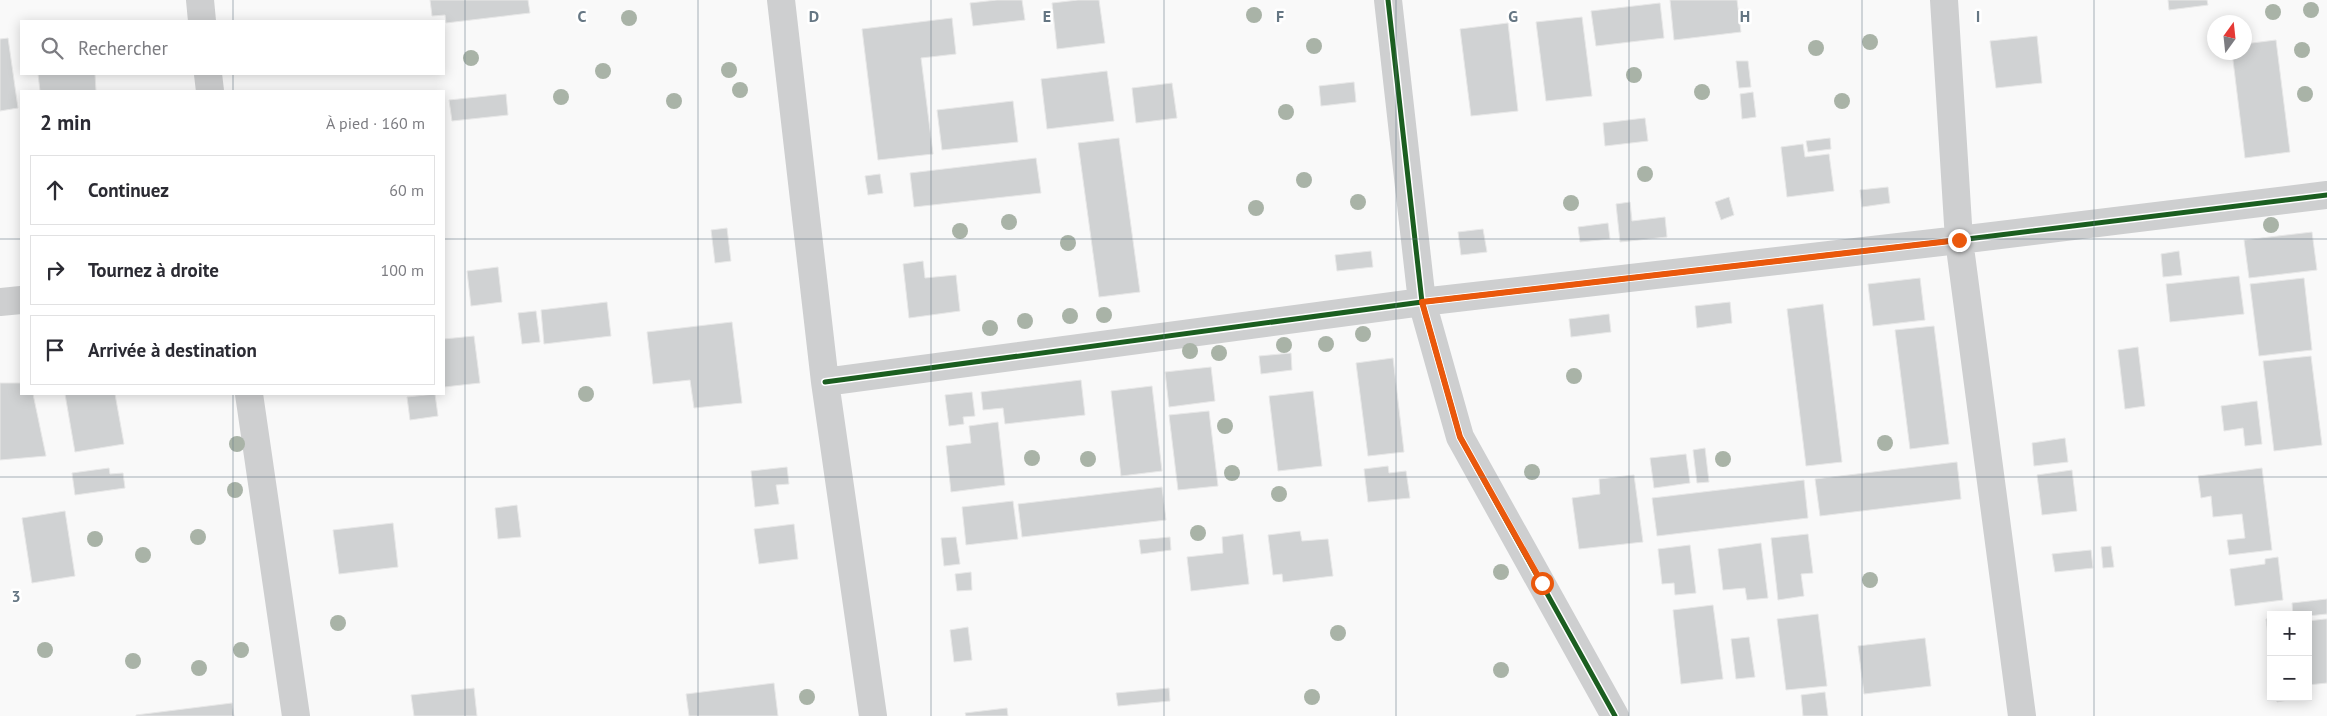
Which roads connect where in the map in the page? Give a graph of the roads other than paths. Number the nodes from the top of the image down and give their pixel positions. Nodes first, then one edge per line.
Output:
1 (200, 0) edge
2 (781, 0) edge
3 (1388, 0) edge
4 (1944, 0) edge
5 (202, 20) edge
6 (208, 75) edge
7 (210, 90) edge
8 (2327, 195) edge
9 (1959, 240) junction
10 (20, 300) edge
11 (0, 302) edge
12 (1422, 302) junction
13 (825, 382) junction
14 (249, 395) edge
15 (296, 716) edge
16 (873, 716) edge
17 (1615, 716) edge
18 (2022, 716) edge

1 - 5 street
2 - 13 street
3 - 12 street
4 - 9 street
6 - 7 street
8 - 9 street
9 - 12 street
9 - 18 street
10 - 11 street
12 - 13 street
12 - 17 street
13 - 16 street
14 - 15 street

